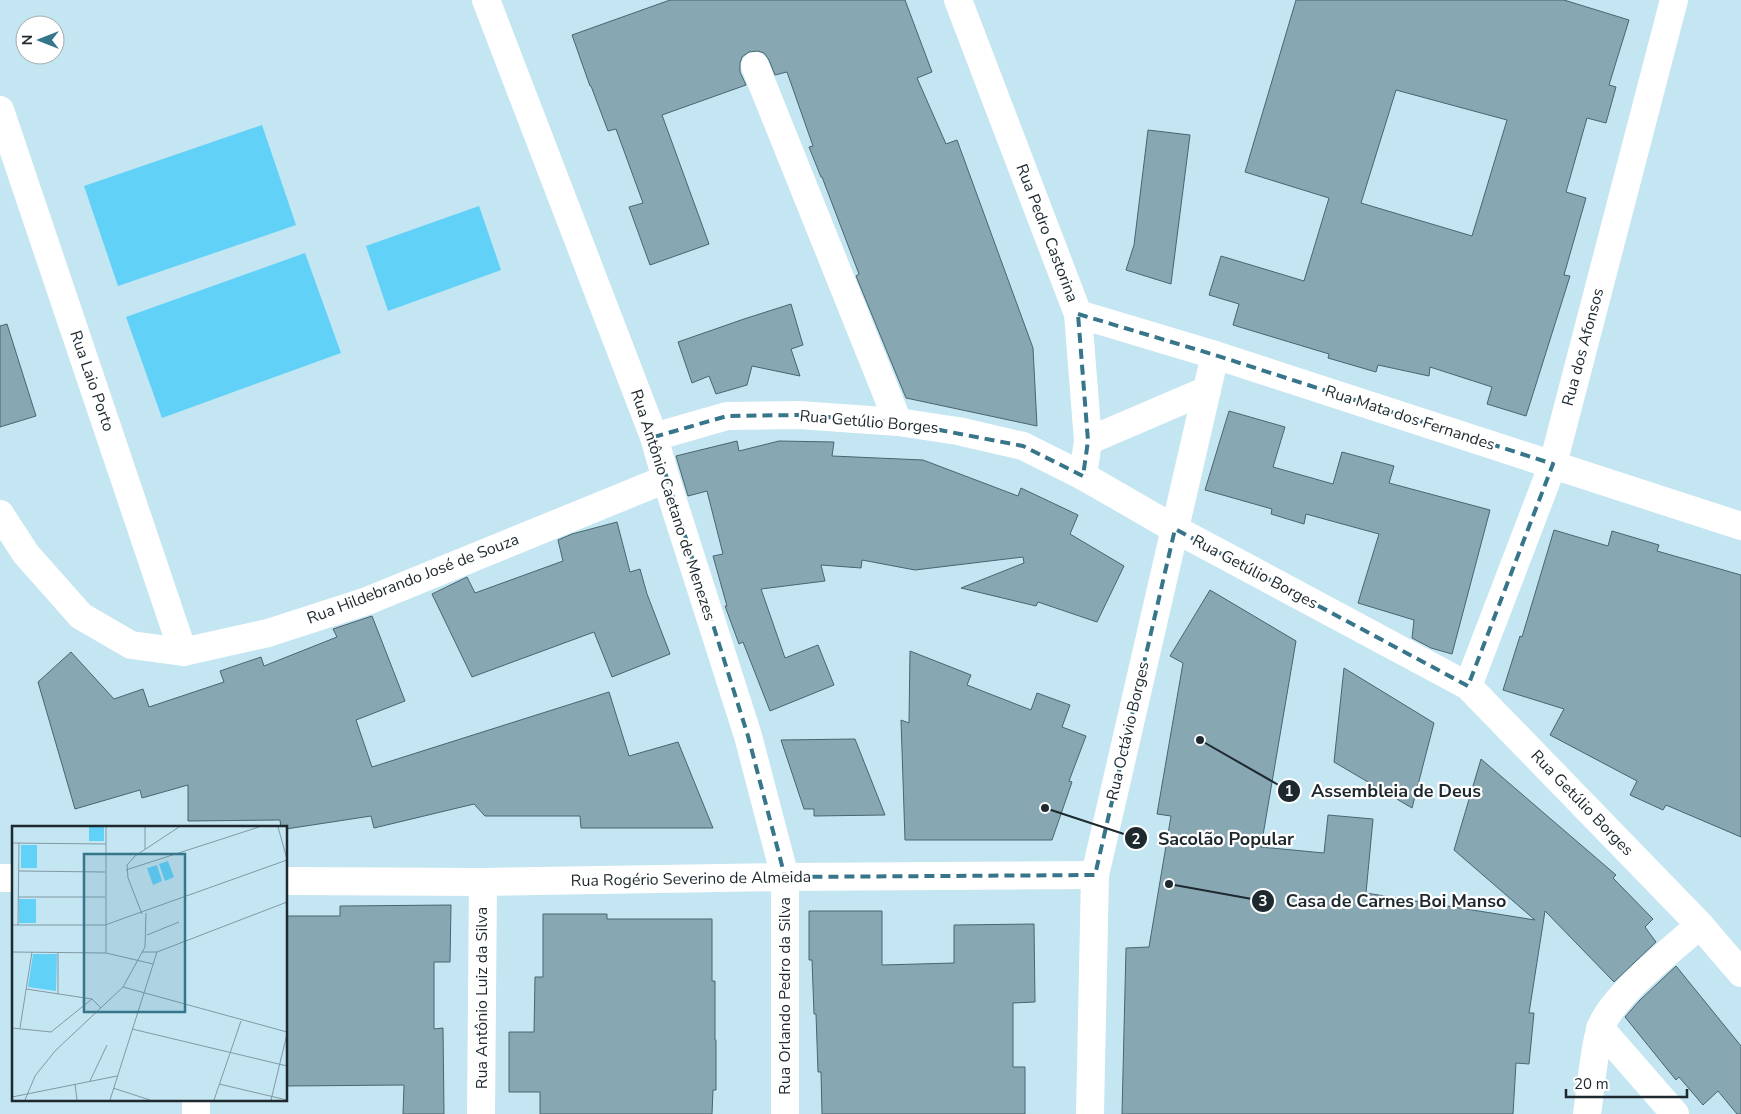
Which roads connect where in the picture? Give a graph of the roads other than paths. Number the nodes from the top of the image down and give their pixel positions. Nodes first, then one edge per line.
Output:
1 (486, 0) edge
2 (958, 0) edge
3 (1674, 0) edge
4 (755, 66) dead end
5 (0, 110) edge
6 (1078, 314) junction
7 (1215, 355) junction
8 (1207, 390) junction
9 (898, 422) junction
10 (654, 438) junction
11 (1088, 441) junction
12 (1553, 464) junction
13 (1083, 476) junction
14 (666, 479) junction
15 (0, 514) edge
16 (1741, 526) edge
17 (1175, 529) junction
18 (183, 652) junction
19 (1468, 686) junction
20 (1095, 876) junction
21 (785, 877) junction
22 (288, 881) edge
23 (483, 882) junction
24 (1700, 925) junction
25 (1741, 973) edge
26 (1600, 1028) junction
27 (481, 1114) edge
28 (784, 1114) edge
29 (1090, 1114) edge
30 (1587, 1114) edge
31 (1675, 1114) edge

1 - 10 street, Rua Antônio Caetano de Menezes
2 - 6 street, Rua Pedro Castorina
3 - 12 street, Rua dos Afonsos
4 - 9 street
5 - 18 street, Rua Laio Porto
6 - 7 street, Rua Mata dos Fernandes
6 - 11 street, Rua Pedro Castorina
7 - 8 street, Rua Octávio Borges
7 - 12 street, Rua Mata dos Fernandes
8 - 11 street
8 - 17 street, Rua Octávio Borges
9 - 10 street, Rua Getúlio Borges
9 - 13 street, Rua Getúlio Borges
10 - 14 street, Rua Antônio Caetano de Menezes
11 - 13 street, Rua Pedro Castorina
12 - 16 street, Rua Mata dos Fernandes
12 - 19 street, Rua dos Afonsos
13 - 17 street, Rua Getúlio Borges
14 - 18 street, Rua Hildebrando José de Souza
14 - 21 street, Rua Antônio Caetano de Menezes
15 - 18 street, Rua Hildebrando José de Souza
17 - 19 street, Rua Getúlio Borges
17 - 20 street, Rua Octávio Borges
19 - 24 street, Rua Getúlio Borges
20 - 21 street, Rua Rogério Severino de Almeida
20 - 29 street, Rua Octávio Borges
21 - 23 street, Rua Rogério Severino de Almeida
21 - 28 street, Rua Orlando Pedro da Silva
22 - 23 street, Rua Rogério Severino de Almeida
23 - 27 street, Rua Antônio Luiz da Silva
24 - 25 street, Rua Getúlio Borges
24 - 26 street
26 - 30 street
26 - 31 street

